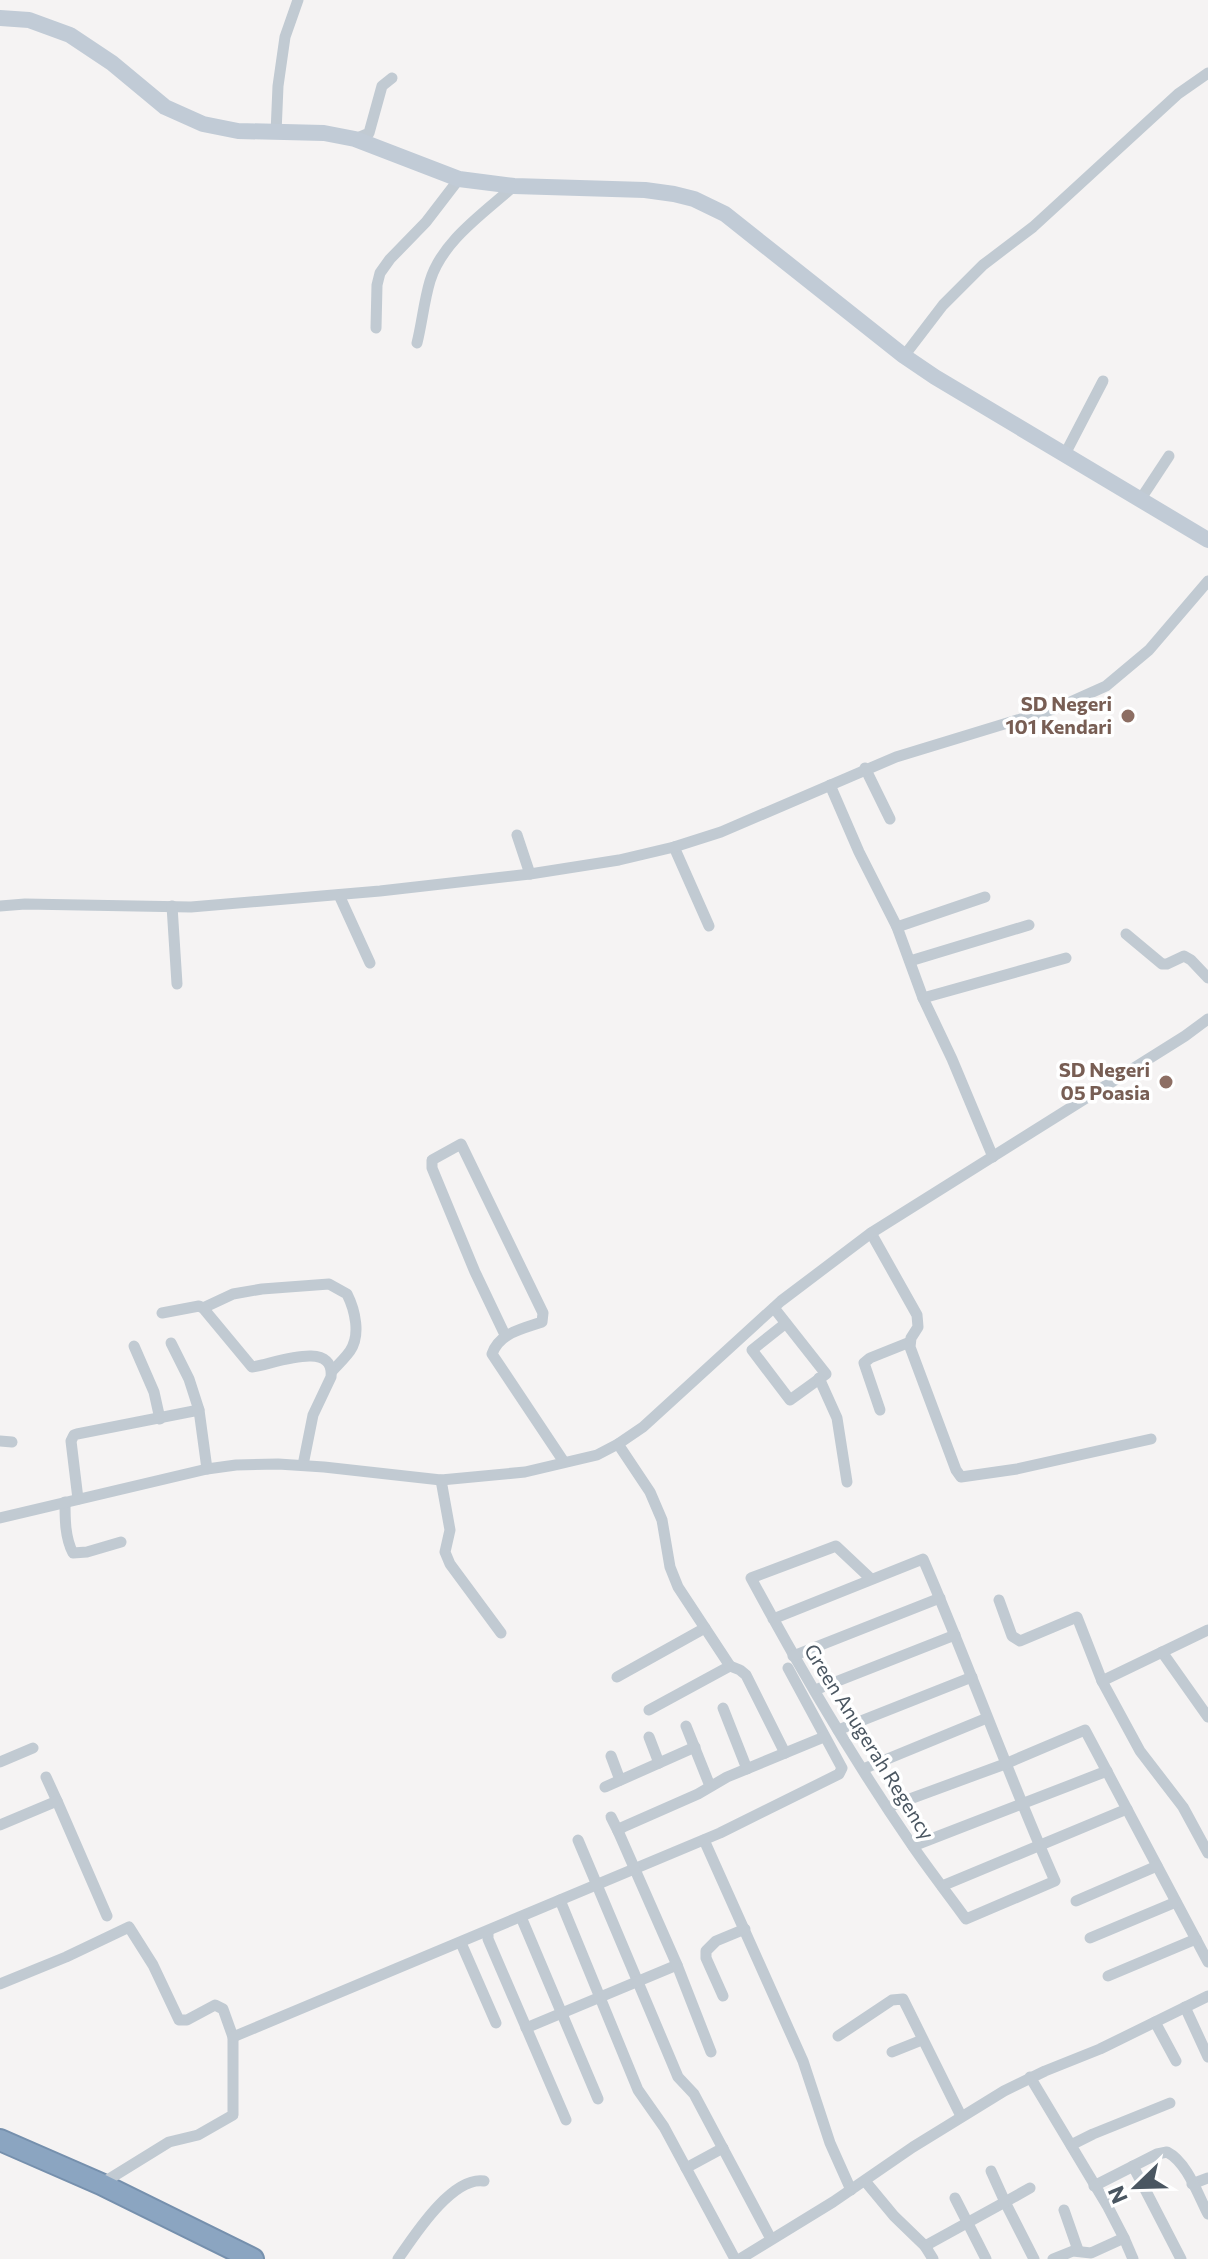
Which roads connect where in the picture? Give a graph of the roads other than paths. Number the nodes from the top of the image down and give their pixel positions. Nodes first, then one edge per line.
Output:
1 (298, 0) edge
2 (0, 18) edge
3 (1208, 73) edge
4 (392, 78) dead end
5 (276, 133) junction
6 (355, 139) junction
7 (459, 179) junction
8 (514, 186) junction
9 (376, 328) dead end
10 (417, 343) dead end
11 (904, 356) junction
12 (1103, 381) dead end
13 (1064, 456) junction
14 (1169, 456) dead end
15 (1140, 500) junction
16 (1208, 540) edge
17 (1208, 581) edge
18 (865, 768) junction
19 (830, 785) junction
20 (890, 819) dead end
21 (517, 835) dead end
22 (674, 847) junction
23 (530, 874) junction
24 (339, 895) junction
25 (985, 897) dead end
26 (0, 906) edge
27 (172, 906) junction
28 (1029, 925) dead end
29 (709, 926) dead end
30 (897, 927) junction
31 (1126, 934) dead end
32 (1066, 958) dead end
33 (910, 961) junction
34 (370, 963) dead end
35 (1208, 978) edge
36 (177, 984) dead end
37 (923, 998) junction
38 (1208, 1019) edge
39 (993, 1157) junction
40 (871, 1233) junction
41 (203, 1308) junction
42 (774, 1308) junction
43 (162, 1313) dead end
44 (786, 1323) junction
45 (505, 1335) junction
46 (910, 1342) junction
47 (171, 1343) dead end
48 (134, 1346) dead end
49 (332, 1371) junction
50 (819, 1378) junction
51 (199, 1410) junction
52 (880, 1410) dead end
53 (160, 1419) junction
54 (1151, 1439) dead end
55 (618, 1444) junction
56 (564, 1462) junction
57 (303, 1465) junction
58 (207, 1469) junction
59 (441, 1480) junction
60 (847, 1482) dead end
61 (78, 1499) junction
62 (65, 1502) junction
63 (0, 1518) edge
64 (121, 1542) dead end
65 (870, 1578) junction
66 (940, 1598) junction
67 (999, 1600) dead end
68 (773, 1619) junction
69 (705, 1628) junction
70 (1208, 1630) edge
71 (501, 1633) dead end
72 (955, 1635) junction
73 (1162, 1652) junction
74 (793, 1656) junction
75 (730, 1666) junction
76 (788, 1668) dead end
77 (617, 1677) dead end
78 (972, 1677) junction
79 (1102, 1681) junction
80 (815, 1690) junction
81 (723, 1708) dead end
82 (649, 1710) dead end
83 (1208, 1717) edge
84 (987, 1718) junction
85 (686, 1726) dead end
86 (838, 1730) junction
87 (649, 1737) dead end
88 (824, 1737) junction
89 (695, 1747) junction
90 (33, 1748) dead end
91 (785, 1753) junction
92 (611, 1756) dead end
93 (0, 1762) edge
94 (659, 1763) junction
95 (1005, 1764) junction
96 (747, 1769) junction
97 (863, 1769) junction
98 (1107, 1771) junction
99 (46, 1777) dead end
100 (620, 1780) junction
101 (710, 1786) junction
102 (605, 1787) dead end
103 (57, 1801) junction
104 (1021, 1805) junction
105 (888, 1807) junction
106 (1127, 1809) junction
107 (611, 1817) dead end
108 (0, 1825) edge
109 (618, 1831) junction
110 (578, 1840) dead end
111 (704, 1840) junction
112 (1039, 1845) junction
113 (913, 1846) junction
114 (1208, 1853) edge
115 (1157, 1866) junction
116 (634, 1868) junction
117 (596, 1884) junction
118 (942, 1886) junction
119 (560, 1900) junction
120 (1076, 1901) dead end
121 (1176, 1902) junction
122 (107, 1916) dead end
123 (521, 1917) junction
124 (745, 1929) junction
125 (488, 1932) junction
126 (1090, 1938) dead end
127 (1196, 1939) junction
128 (461, 1943) junction
129 (1208, 1962) edge
130 (677, 1965) junction
131 (1108, 1976) dead end
132 (638, 1982) junction
133 (0, 1984) edge
134 (723, 1996) dead end
135 (1208, 1996) edge
136 (598, 1997) junction
137 (1185, 2007) junction
138 (562, 2013) junction
139 (1155, 2022) junction
140 (496, 2023) dead end
141 (526, 2028) junction
142 (838, 2036) dead end
143 (233, 2037) junction
144 (922, 2040) junction
145 (711, 2052) dead end
146 (892, 2052) dead end
147 (1208, 2057) edge
148 (1176, 2061) dead end
149 (1030, 2077) junction
150 (598, 2099) dead end
151 (1170, 2103) dead end
152 (961, 2116) junction
153 (566, 2120) dead end
154 (0, 2140) edge
155 (1071, 2145) junction
156 (723, 2148) junction
157 (0, 2151) edge
158 (1133, 2166) junction
159 (686, 2168) junction
160 (991, 2171) dead end
161 (1208, 2178) edge
162 (484, 2181) dead end
163 (865, 2181) junction
164 (101, 2184) junction
165 (1192, 2184) junction
166 (1094, 2186) junction
167 (1030, 2188) dead end
168 (851, 2190) junction
169 (955, 2198) dead end
170 (1005, 2202) junction
171 (1064, 2210) dead end
172 (1208, 2214) edge
173 (968, 2222) junction
174 (1124, 2238) junction
175 (771, 2239) junction
176 (925, 2246) junction
177 (1078, 2250) junction
178 (233, 2259) edge
179 (253, 2259) edge
180 (398, 2259) edge
181 (737, 2259) edge
182 (933, 2259) edge
183 (986, 2259) edge
184 (1034, 2259) edge
185 (1053, 2259) edge
186 (1133, 2259) edge
187 (1181, 2259) edge

1 - 5 street
2 - 5 street
3 - 11 street
4 - 6 street
5 - 6 street
6 - 7 street
7 - 8 street
7 - 9 street
8 - 10 street
8 - 11 street
11 - 13 street
12 - 13 street
13 - 15 street
14 - 15 street
15 - 16 street
17 - 18 street
18 - 19 street
18 - 20 street
19 - 22 street
19 - 30 street
21 - 23 street
22 - 23 street
22 - 29 street
23 - 24 street
24 - 27 street
24 - 34 street
25 - 30 street
26 - 27 street
27 - 36 street
28 - 33 street
30 - 33 street
31 - 35 street
32 - 37 street
33 - 37 street
37 - 39 street
38 - 39 street
39 - 40 street
40 - 42 street
40 - 46 street
41 - 43 street
41 - 49 street
41 - 49 street
42 - 44 street
42 - 55 street
44 - 50 street
44 - 50 street
45 - 45 street
45 - 56 street
46 - 52 street
46 - 54 street
47 - 51 street
48 - 53 street
49 - 57 street
50 - 60 street
51 - 53 street
51 - 58 street
53 - 61 street
55 - 56 street
55 - 69 street
56 - 59 street
57 - 58 street
57 - 59 street
58 - 61 street
59 - 71 street
61 - 62 street
62 - 63 street
62 - 64 street
65 - 66 street
65 - 68 street
65 - 68 street, Green Anugerah Regency
66 - 72 street
66 - 74 street
67 - 79 street
68 - 74 street, Green Anugerah Regency
69 - 75 street
69 - 77 street
70 - 73 street
72 - 78 street
72 - 80 street
73 - 79 street
73 - 83 street
74 - 80 street, Green Anugerah Regency
75 - 82 street
75 - 91 street
76 - 88 street
78 - 84 street
78 - 86 street
79 - 114 street
80 - 86 street, Green Anugerah Regency
81 - 96 street
84 - 95 street
84 - 97 street
85 - 89 street
86 - 97 street, Green Anugerah Regency
87 - 94 street
88 - 91 street
88 - 111 street
89 - 94 street
89 - 101 street
90 - 93 street
91 - 96 street
92 - 100 street
94 - 100 street
95 - 98 street
95 - 104 street
95 - 105 street
96 - 101 street
97 - 105 street, Green Anugerah Regency
98 - 104 street
98 - 106 street
99 - 103 street
100 - 102 street
101 - 109 street
103 - 108 street
103 - 122 street
104 - 112 street
104 - 113 street
105 - 113 street, Green Anugerah Regency
106 - 112 street
106 - 115 street
107 - 109 street
109 - 116 street
110 - 117 street
111 - 116 street
111 - 124 street
112 - 118 street
112 - 118 street, Green Anugerah Regency
113 - 118 street, Green Anugerah Regency
115 - 120 street
115 - 121 street
116 - 117 street
116 - 130 street
117 - 119 street
117 - 132 street
119 - 123 street
119 - 136 street
121 - 126 street
121 - 127 street
123 - 125 street
123 - 138 street
124 - 134 street
124 - 168 street
125 - 128 street
125 - 141 street
127 - 129 street
127 - 131 street
128 - 140 street
128 - 143 street
130 - 132 street
130 - 145 street
132 - 136 street
132 - 156 street
133 - 143 street
135 - 137 street
136 - 138 street
136 - 159 street
137 - 139 street
137 - 147 street
138 - 141 street
138 - 150 street
139 - 148 street
139 - 149 street
141 - 153 street
142 - 144 street
143 - 164 street
144 - 146 street
144 - 152 street
149 - 152 street
149 - 155 street
151 - 155 street
152 - 163 street
154 - 164 highway
155 - 166 street
156 - 159 street
156 - 175 street
157 - 178 highway
158 - 165 street
158 - 166 street
158 - 187 street
159 - 181 street
160 - 170 street
161 - 165 street
162 - 180 street
163 - 168 street
163 - 176 street
164 - 179 highway
165 - 172 street
166 - 174 street
167 - 170 street
168 - 175 street
169 - 173 street
170 - 173 street
170 - 184 street
171 - 177 street
173 - 176 street
173 - 183 street
174 - 177 street
174 - 186 street
175 - 181 street
176 - 182 street
177 - 185 street

